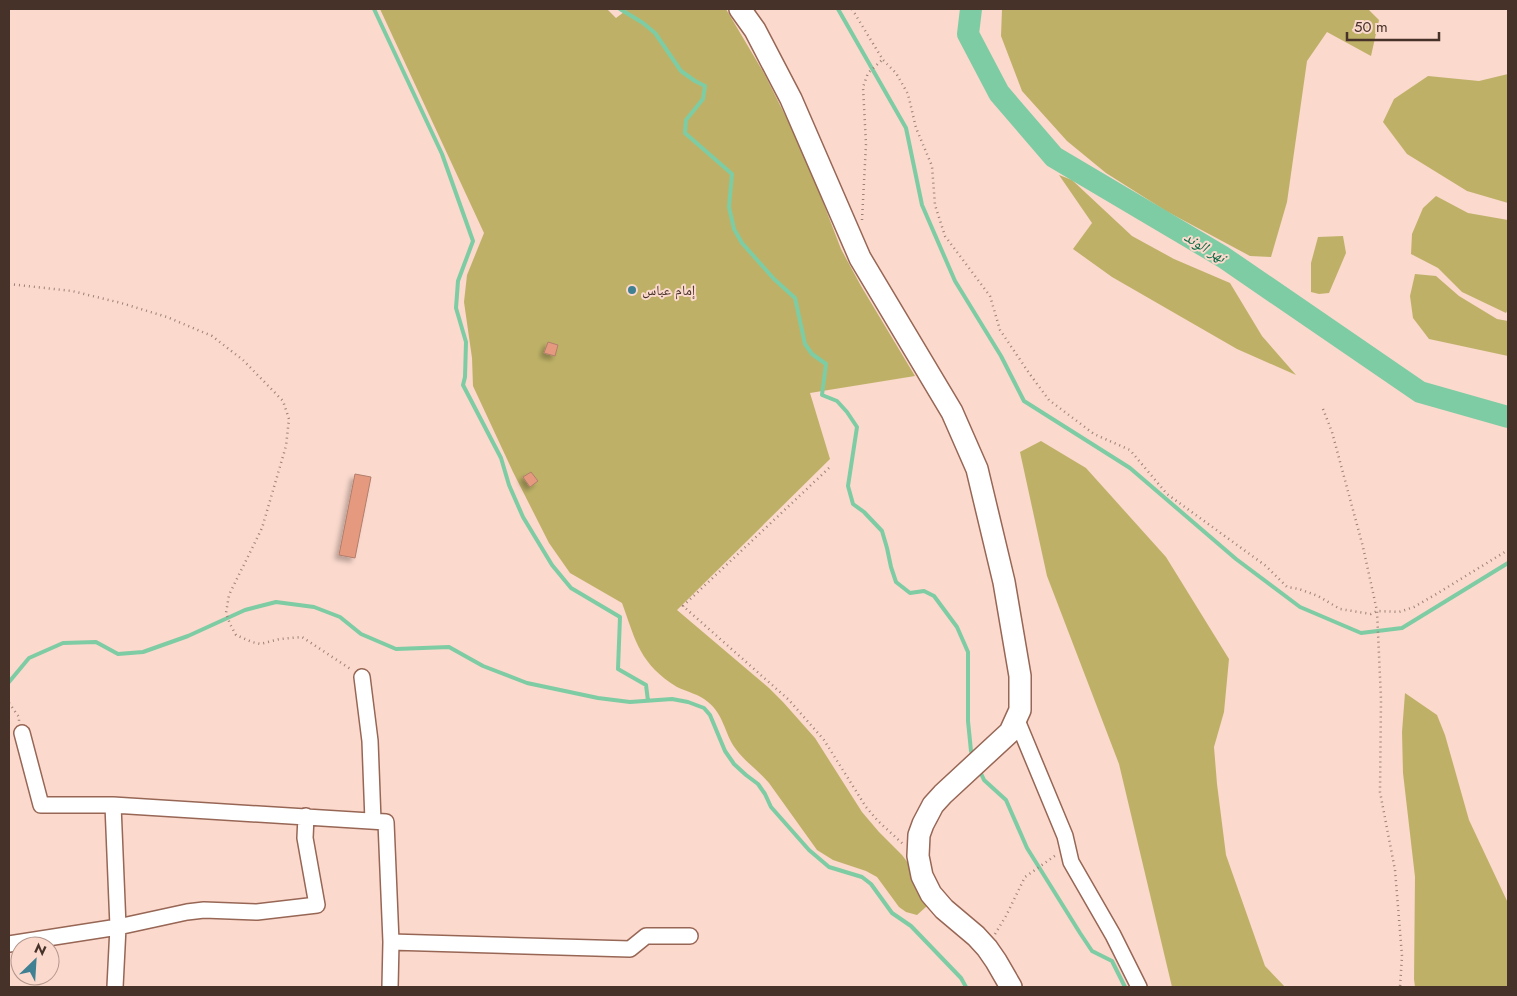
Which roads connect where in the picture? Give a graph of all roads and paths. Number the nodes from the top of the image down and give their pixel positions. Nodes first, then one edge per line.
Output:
1 (740, 9) edge
2 (852, 9) edge
3 (882, 60) junction
4 (862, 222) dead end
5 (9, 284) edge
6 (1323, 410) dead end
7 (829, 468) dead end
8 (1508, 550) edge
9 (1377, 611) junction
10 (362, 677) joint
11 (9, 706) edge
12 (1016, 718) junction
13 (22, 733) joint
14 (113, 805) junction
15 (306, 816) junction
16 (373, 821) junction
17 (918, 856) junction
18 (1048, 860) dead end
19 (118, 927) junction
20 (690, 936) dead end
21 (391, 942) junction
22 (9, 944) edge
23 (987, 948) junction
24 (115, 987) edge
25 (390, 987) edge
26 (1011, 987) edge
27 (1139, 987) edge
28 (1400, 987) edge

1 - 12 main road
2 - 3 path
3 - 4 path
3 - 9 path
5 - 10 path
6 - 9 path
7 - 17 path
8 - 9 path
9 - 28 path
10 - 16 street
11 - 13 path
12 - 17 main road
12 - 27 street
13 - 14 street
14 - 15 street
14 - 19 street
15 - 16 street
15 - 19 street
16 - 21 street
17 - 23 main road
18 - 23 path
19 - 22 street
19 - 24 street
20 - 21 street
21 - 25 street
23 - 26 main road

